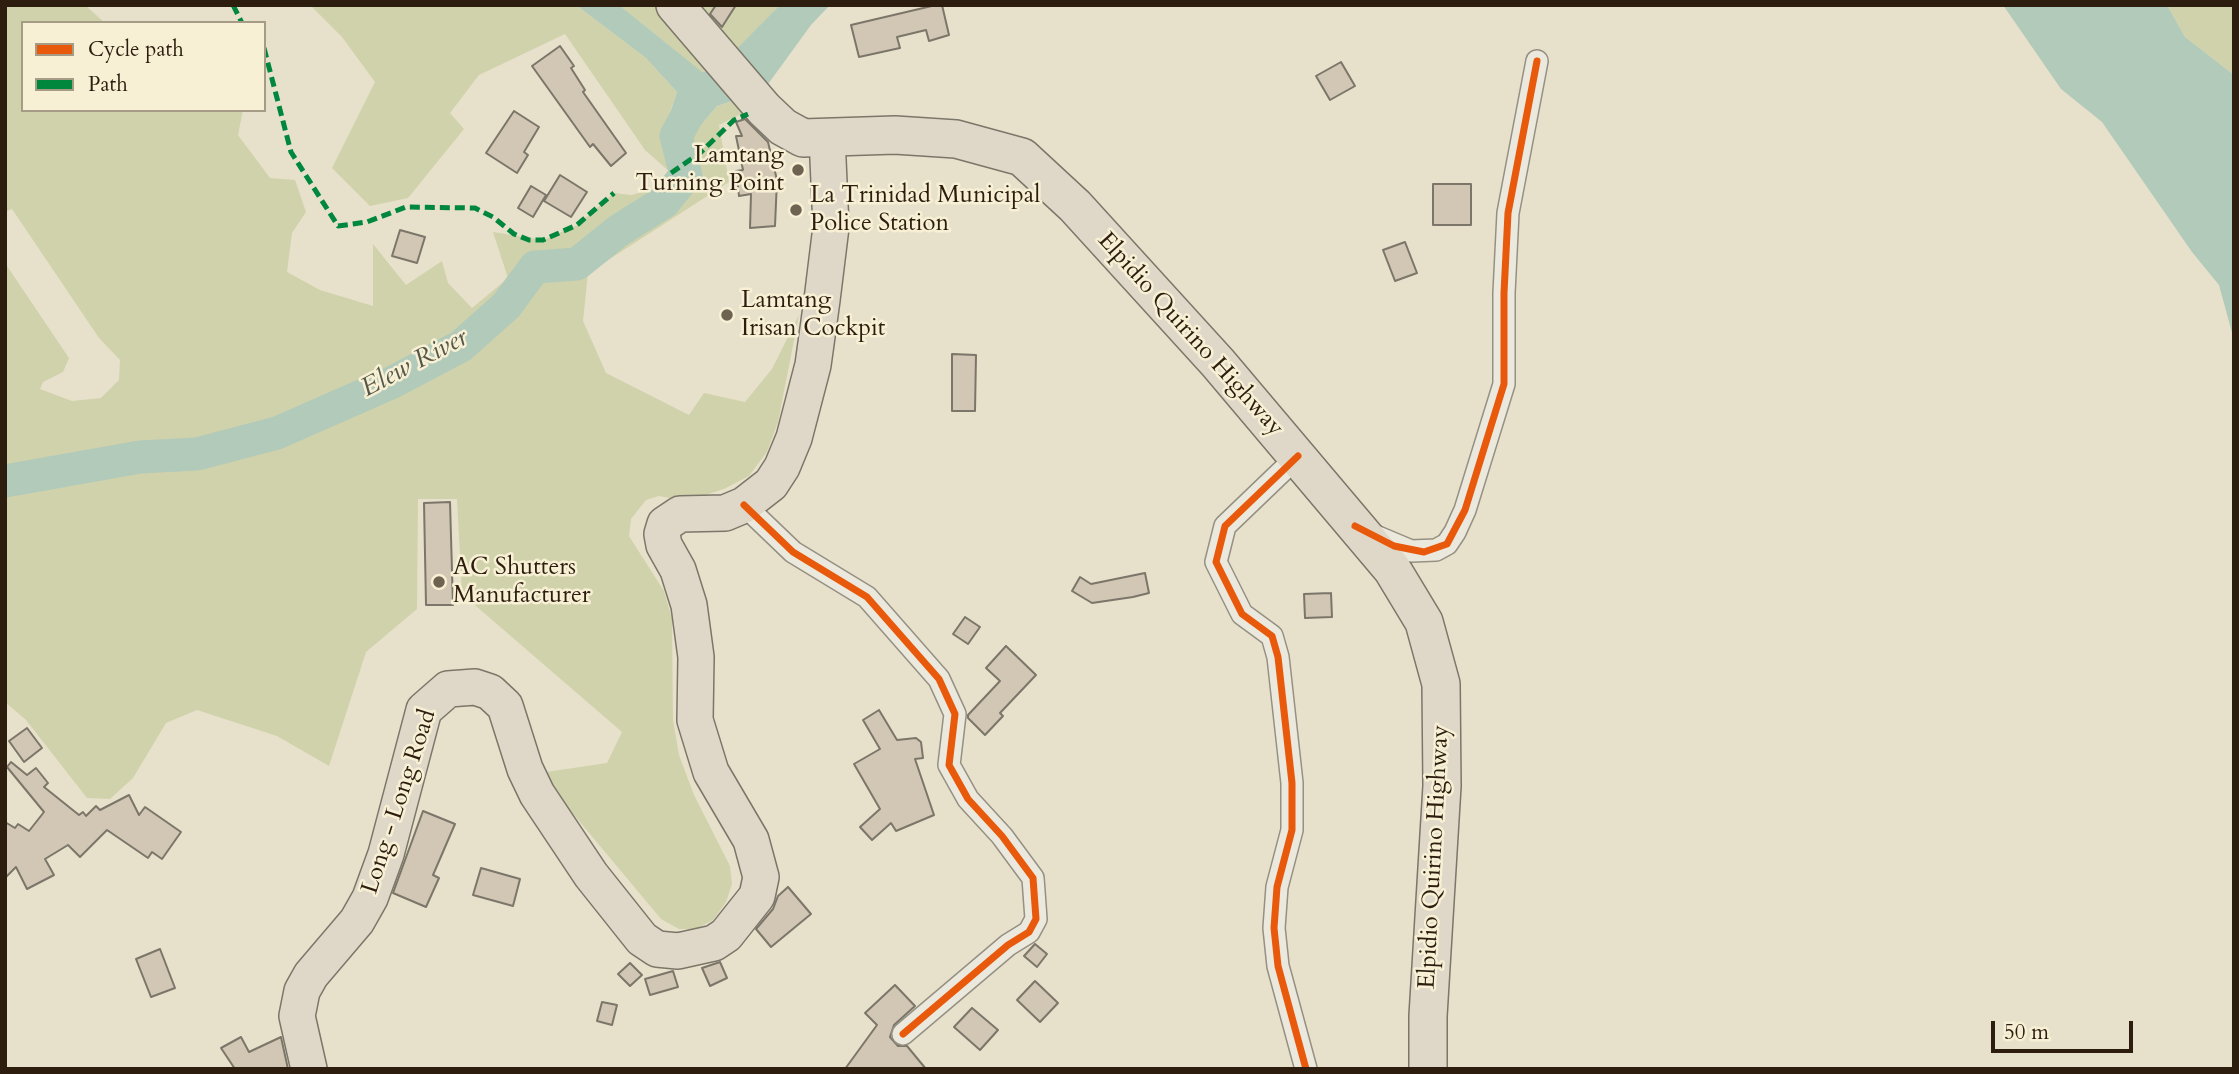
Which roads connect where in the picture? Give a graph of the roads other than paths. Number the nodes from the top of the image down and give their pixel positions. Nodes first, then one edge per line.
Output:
1 (678, 7) edge
2 (1537, 61) dead end
3 (827, 137) junction
4 (1298, 456) junction
5 (744, 505) junction
6 (1355, 526) junction
7 (903, 1034) dead end
8 (309, 1069) edge
9 (1306, 1069) edge
10 (1428, 1069) edge

1 - 3 highway, Elpidio Quirino Highway
2 - 6 street
3 - 4 highway, Elpidio Quirino Highway
3 - 5 main road, Long - Long Road
4 - 6 highway, Elpidio Quirino Highway
4 - 9 street
5 - 7 street
5 - 8 main road, Long - Long Road
6 - 10 highway, Elpidio Quirino Highway

